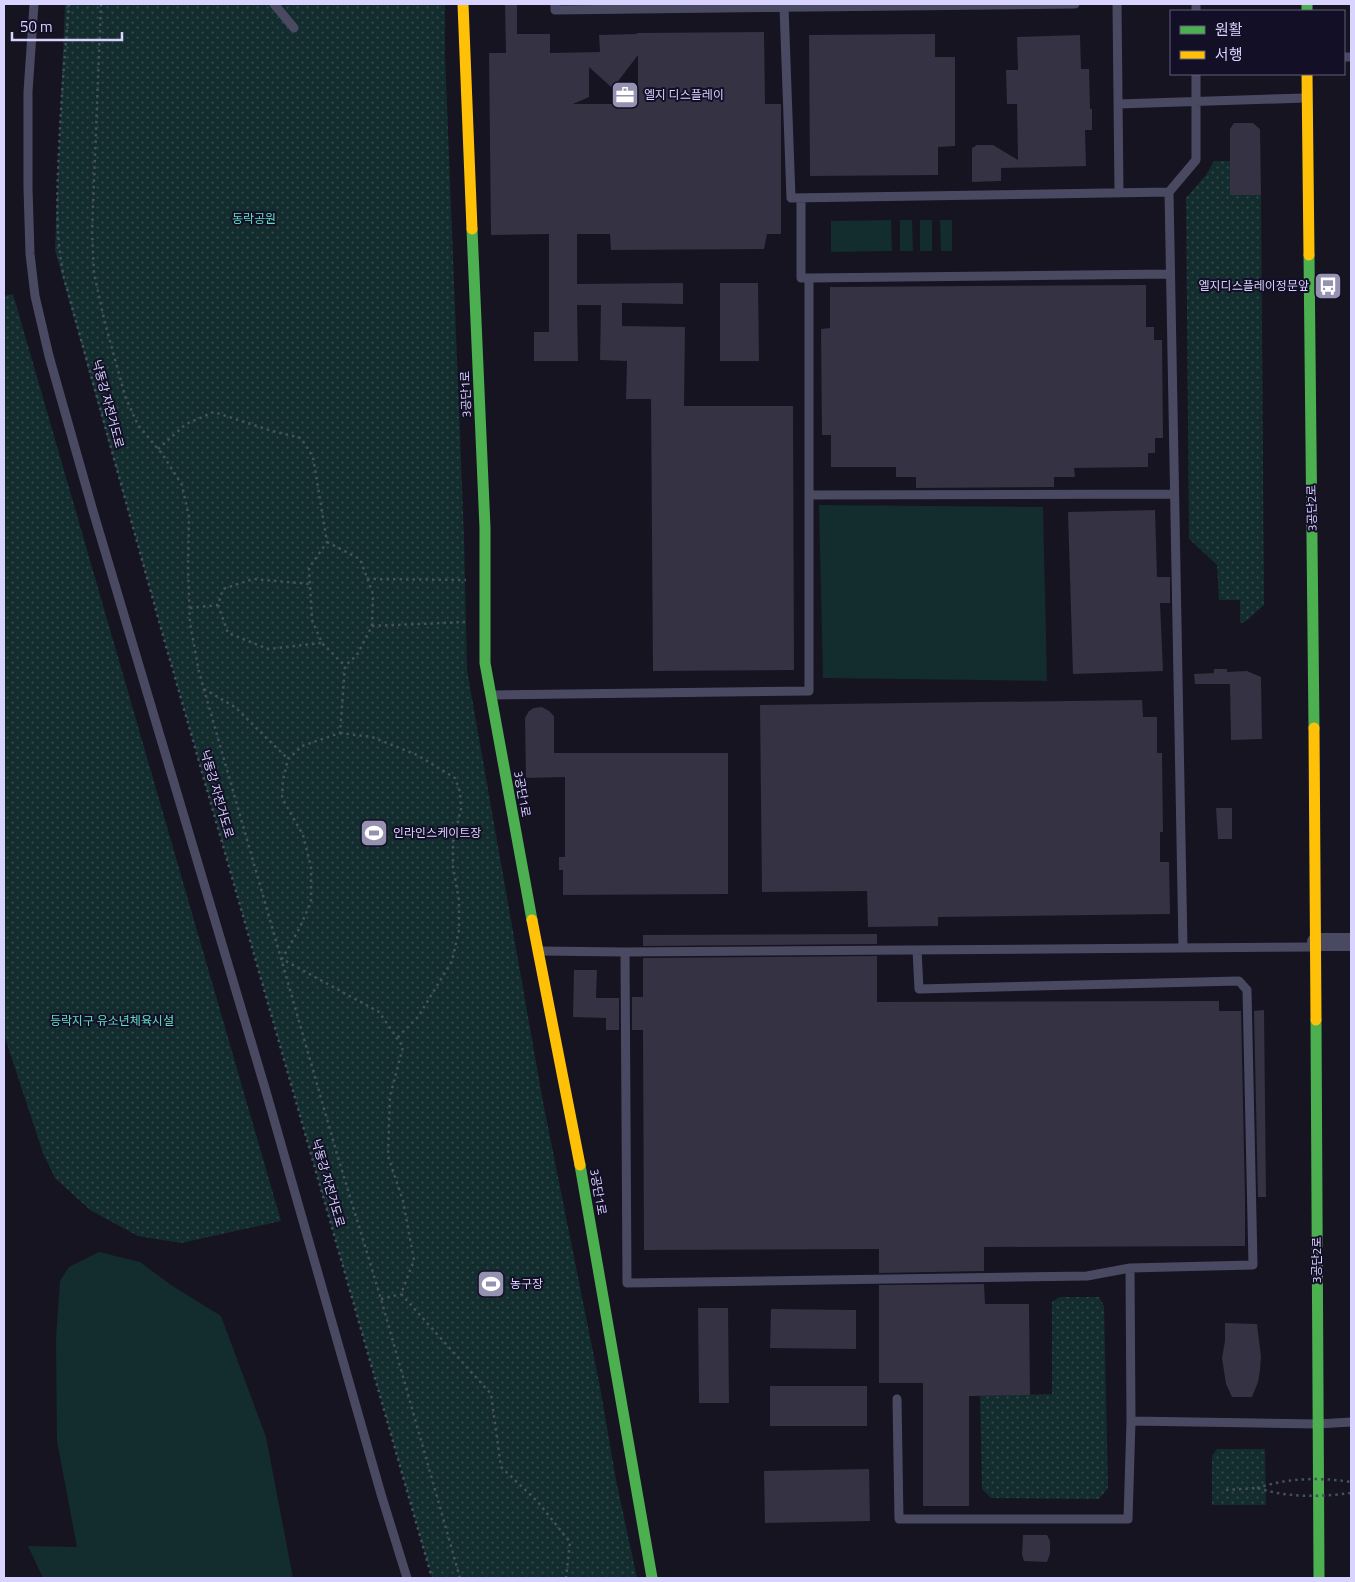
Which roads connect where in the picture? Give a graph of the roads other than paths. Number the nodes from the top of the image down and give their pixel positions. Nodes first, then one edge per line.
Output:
1 (34, 4) edge
2 (274, 4) edge
3 (463, 4) edge
4 (554, 4) edge
5 (1074, 4) edge
6 (1117, 4) edge
7 (784, 7) junction
8 (294, 28) dead end
9 (1196, 75) edge
10 (1307, 75) edge
11 (1308, 98) junction
12 (1196, 102) junction
13 (1118, 104) junction
14 (1169, 192) junction
15 (1119, 193) junction
16 (801, 198) junction
17 (1170, 274) junction
18 (809, 278) junction
19 (1174, 494) junction
20 (810, 495) junction
21 (491, 695) junction
22 (1351, 942) edge
23 (1316, 944) junction
24 (1183, 948) junction
25 (917, 950) junction
26 (538, 951) junction
27 (625, 952) junction
28 (1130, 1268) junction
29 (897, 1399) dead end
30 (1131, 1421) junction
31 (1351, 1422) edge
32 (1318, 1424) junction
33 (407, 1578) edge
34 (652, 1578) edge
35 (1319, 1578) edge

1 - 33 lane
2 - 8 lane
3 - 21 street, 3공단1로
4 - 7 lane
5 - 7 lane
6 - 13 lane
7 - 16 lane
9 - 12 lane
10 - 11 street, 3공단2로
11 - 12 lane
11 - 23 street, 3공단2로
12 - 13 lane
12 - 14 lane
13 - 15 lane
14 - 15 lane
14 - 17 lane
15 - 16 lane
16 - 18 lane
17 - 18 lane
17 - 19 lane
18 - 20 lane
19 - 20 lane
19 - 24 lane
20 - 21 lane
21 - 26 street, 3공단1로
22 - 23 street
23 - 24 lane
23 - 32 street, 3공단2로
24 - 25 lane
25 - 27 lane
25 - 28 lane
26 - 27 lane
26 - 34 street, 3공단1로
27 - 28 lane
28 - 30 lane
29 - 30 lane
30 - 32 lane
31 - 32 lane
32 - 35 street, 3공단2로

